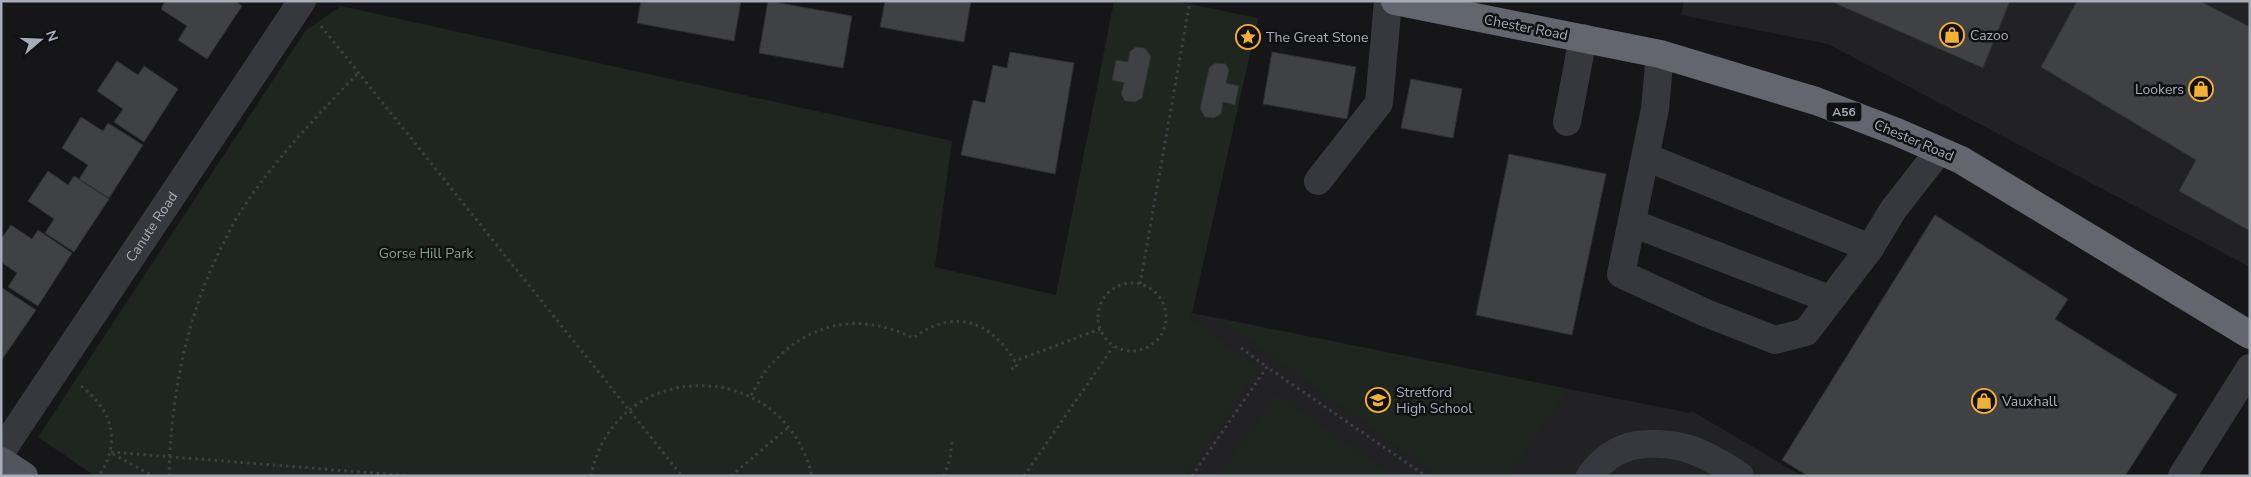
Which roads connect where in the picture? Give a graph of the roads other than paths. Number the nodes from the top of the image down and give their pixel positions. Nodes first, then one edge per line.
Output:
1 (1388, 1) edge
2 (1395, 1) edge
3 (300, 5) edge
4 (1583, 38) junction
5 (1660, 54) junction
6 (1566, 122) dead end
7 (1938, 150) junction
8 (1646, 157) junction
9 (1318, 181) dead end
10 (1632, 222) junction
11 (1870, 248) junction
12 (1829, 299) junction
13 (2250, 335) edge
14 (2250, 368) edge
15 (1, 452) edge
16 (1, 461) edge
17 (24, 476) edge
18 (1590, 476) edge
19 (1740, 476) edge
20 (2182, 476) edge

1 - 9 street
2 - 4 highway, Chester Road / A56
3 - 15 street, Canute Road
4 - 5 highway, Chester Road / A56
4 - 6 street
5 - 7 highway, Chester Road / A56
5 - 8 street
7 - 11 street
7 - 13 highway, Chester Road / A56
8 - 10 street
8 - 11 street
10 - 12 street
10 - 12 street
11 - 12 street
14 - 20 street
16 - 17 main road
18 - 19 street

